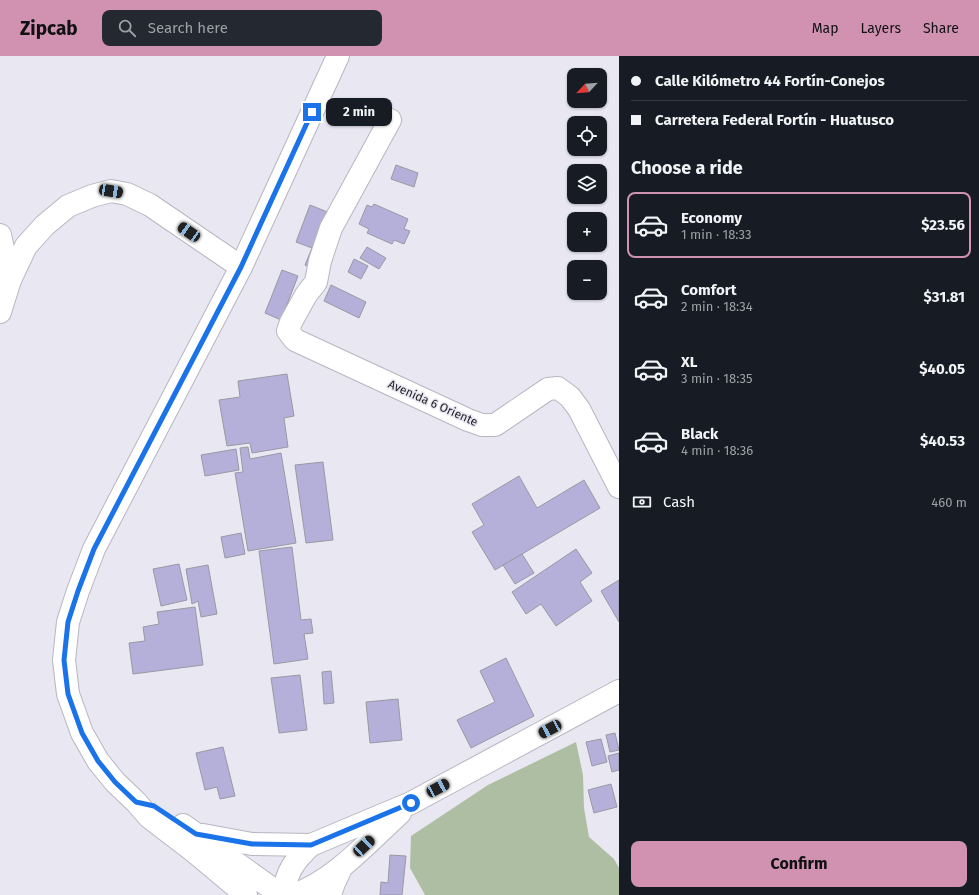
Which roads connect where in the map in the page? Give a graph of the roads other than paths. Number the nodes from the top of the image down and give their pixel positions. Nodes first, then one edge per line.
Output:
1 (338, 56) edge
2 (390, 120) dead end
3 (0, 235) edge
4 (241, 267) junction
5 (10, 280) junction
6 (0, 312) edge
7 (619, 487) edge
8 (619, 692) edge
9 (136, 802) junction
10 (411, 803) junction
11 (196, 834) junction
12 (311, 845) junction
13 (341, 868) junction
14 (240, 890) edge
15 (266, 895) edge
16 (281, 895) edge
17 (285, 895) edge
18 (294, 895) edge
19 (330, 895) edge

1 - 4 street
2 - 7 street, Avenida 6 Oriente
3 - 5 street
4 - 5 street
4 - 9 street
5 - 6 street
8 - 10 street
9 - 11 street
9 - 14 street
10 - 12 street
10 - 13 street
11 - 12 street
11 - 16 street
12 - 17 street
13 - 18 street
13 - 19 street
14 - 15 street

